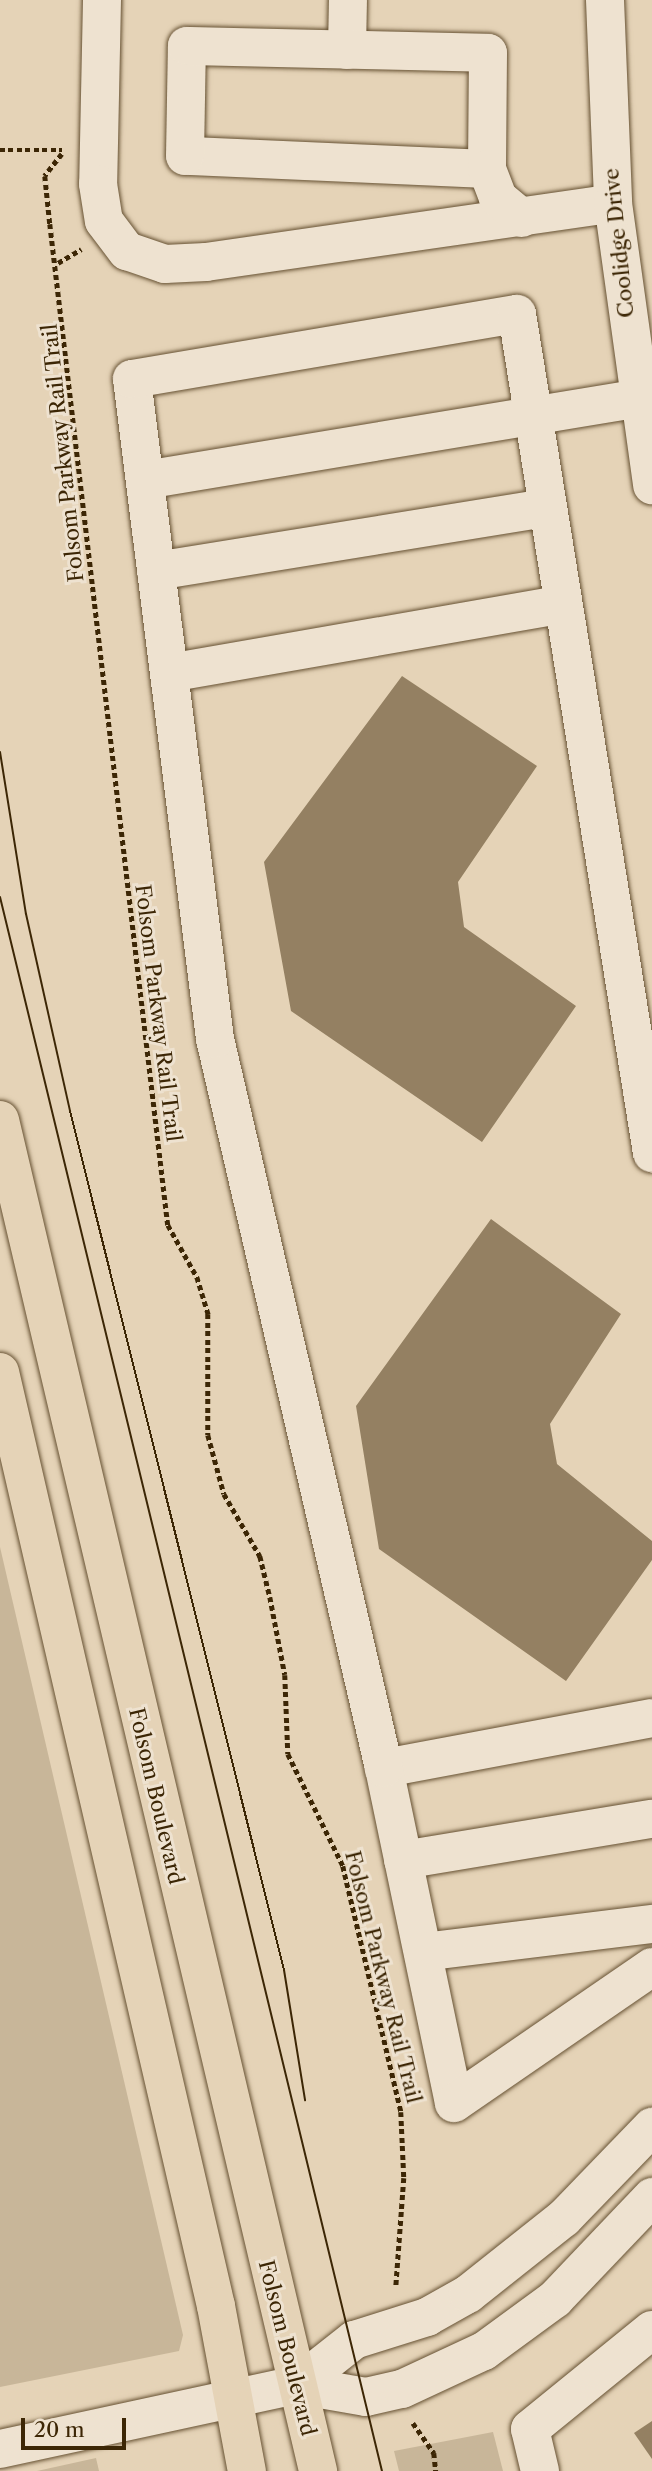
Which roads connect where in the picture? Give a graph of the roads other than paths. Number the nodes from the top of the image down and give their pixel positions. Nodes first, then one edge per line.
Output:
1 (102, 0) edge
2 (348, 0) edge
3 (605, 0) edge
4 (347, 50) junction
5 (488, 169) junction
6 (613, 203) junction
7 (522, 218) junction
8 (638, 398) junction
9 (532, 414) junction
10 (145, 480) junction
11 (652, 485) edge
12 (547, 508) junction
13 (156, 571) junction
14 (563, 604) junction
15 (169, 673) junction
16 (0, 1120) edge
17 (652, 1151) edge
18 (0, 1372) edge
19 (652, 1718) edge
20 (384, 1768) junction
21 (652, 1819) edge
22 (404, 1860) junction
23 (652, 1924) edge
24 (423, 1952) junction
25 (652, 1967) edge
26 (652, 2127) edge
27 (652, 2197) edge
28 (652, 2330) edge
29 (297, 2385) junction
30 (234, 2399) junction
31 (530, 2429) junction
32 (0, 2449) edge
33 (247, 2471) edge
34 (318, 2471) edge
35 (540, 2471) edge
36 (561, 2471) edge

1 - 7 street
2 - 4 street
3 - 6 street, Coolidge Drive
4 - 5 street
4 - 5 street
5 - 7 street
6 - 7 street
6 - 8 street, Coolidge Drive
8 - 9 street
8 - 11 street, Coolidge Drive
9 - 10 street
9 - 10 street
9 - 12 street
10 - 13 street
12 - 13 street
12 - 14 street
13 - 15 street
14 - 15 street
14 - 17 street
15 - 20 street
16 - 29 main road, Folsom Boulevard
18 - 30 main road
19 - 20 street
20 - 22 street
21 - 22 street
22 - 24 street
23 - 24 street
24 - 25 street
26 - 29 street
27 - 29 street
28 - 31 street
29 - 30 street
29 - 34 main road, Folsom Boulevard
30 - 32 street
30 - 33 main road
31 - 35 street
31 - 36 street

